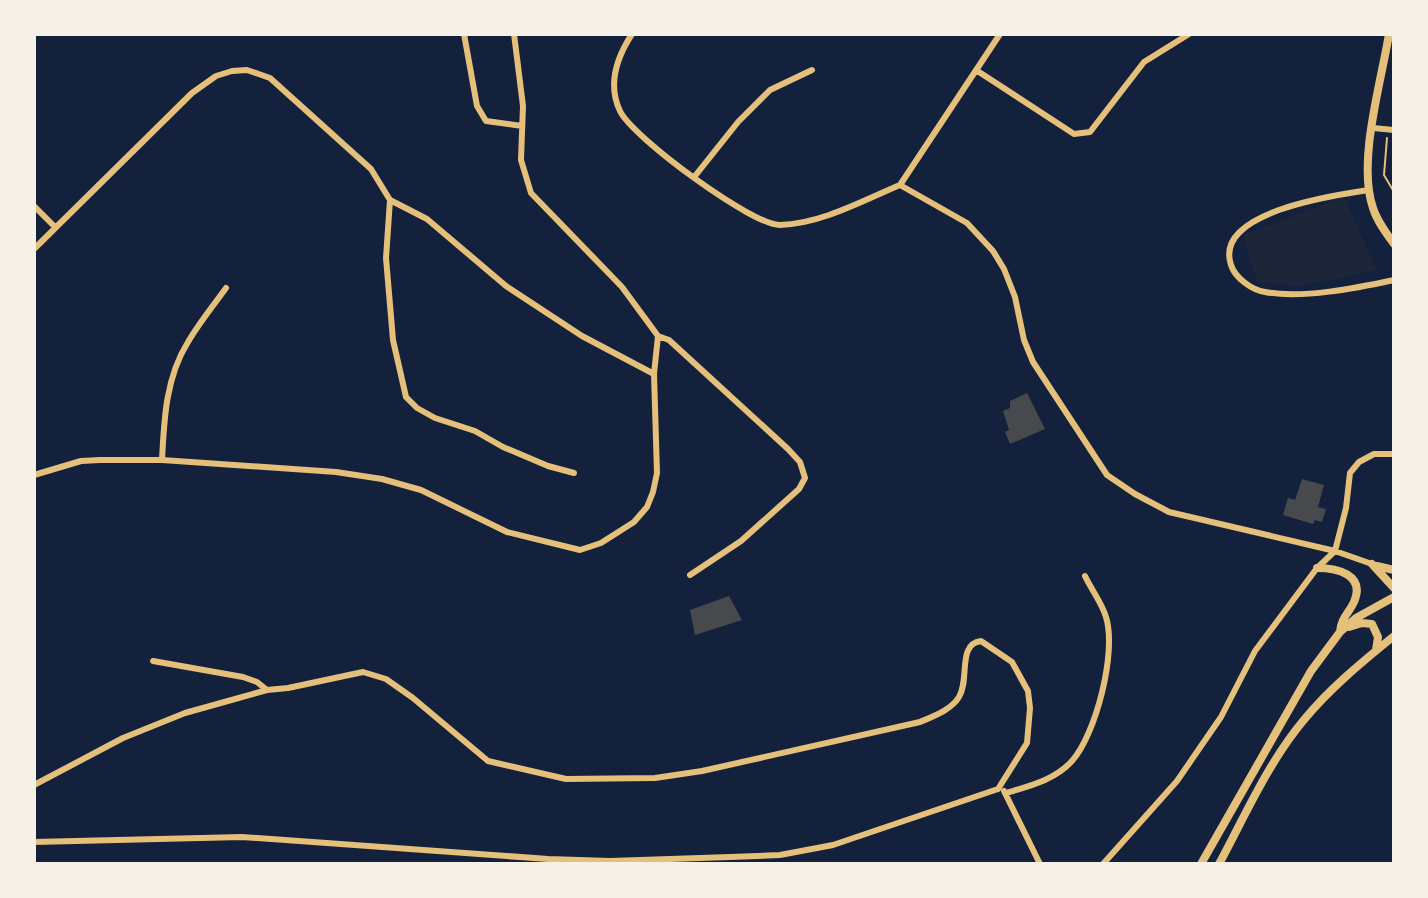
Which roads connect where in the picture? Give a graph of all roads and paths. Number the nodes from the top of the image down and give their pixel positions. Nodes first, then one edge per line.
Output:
1 (464, 34) edge
2 (514, 34) edge
3 (632, 34) edge
4 (1000, 34) edge
5 (1189, 34) edge
6 (1389, 34) edge
7 (813, 70) dead end
8 (976, 70) junction
9 (522, 126) junction
10 (1373, 128) junction
11 (1392, 130) edge
12 (695, 176) junction
13 (900, 185) junction
14 (1369, 190) junction
15 (1394, 192) edge
16 (390, 200) junction
17 (34, 206) edge
18 (55, 227) junction
19 (1394, 244) edge
20 (34, 249) edge
21 (1394, 280) edge
22 (226, 288) dead end
23 (658, 336) junction
24 (654, 375) junction
25 (1394, 454) edge
26 (162, 460) junction
27 (574, 473) dead end
28 (34, 475) edge
29 (1335, 551) junction
30 (1372, 564) junction
31 (1317, 568) junction
32 (1394, 570) edge
33 (690, 575) dead end
34 (1085, 576) dead end
35 (1394, 588) edge
36 (1394, 597) edge
37 (1340, 632) junction
38 (1394, 636) edge
39 (1376, 650) junction
40 (153, 661) dead end
41 (267, 690) junction
42 (34, 785) edge
43 (998, 789) junction
44 (1006, 793) junction
45 (34, 842) edge
46 (612, 862) edge
47 (1040, 864) edge
48 (1103, 864) edge
49 (1201, 864) edge
50 (1219, 864) edge

1 - 9 street
2 - 9 street
3 - 12 street
4 - 8 street
5 - 8 street
6 - 10 street
7 - 12 street
8 - 13 street
9 - 23 street
10 - 11 street
10 - 14 street
11 - 15 path
12 - 13 street
13 - 29 street
14 - 19 street
14 - 21 street
16 - 18 street
16 - 24 street
16 - 27 street
17 - 18 street
18 - 20 street
22 - 26 street
23 - 24 street
23 - 33 street
24 - 26 street
25 - 29 street
26 - 28 street
29 - 30 street
29 - 31 street
30 - 32 street
30 - 35 street
31 - 37 street
31 - 48 street
34 - 44 street
36 - 37 street
37 - 39 street
37 - 49 street
38 - 39 street
39 - 50 street
40 - 41 street
41 - 42 street
41 - 43 street
43 - 44 street
43 - 46 street
44 - 47 street
45 - 46 street

